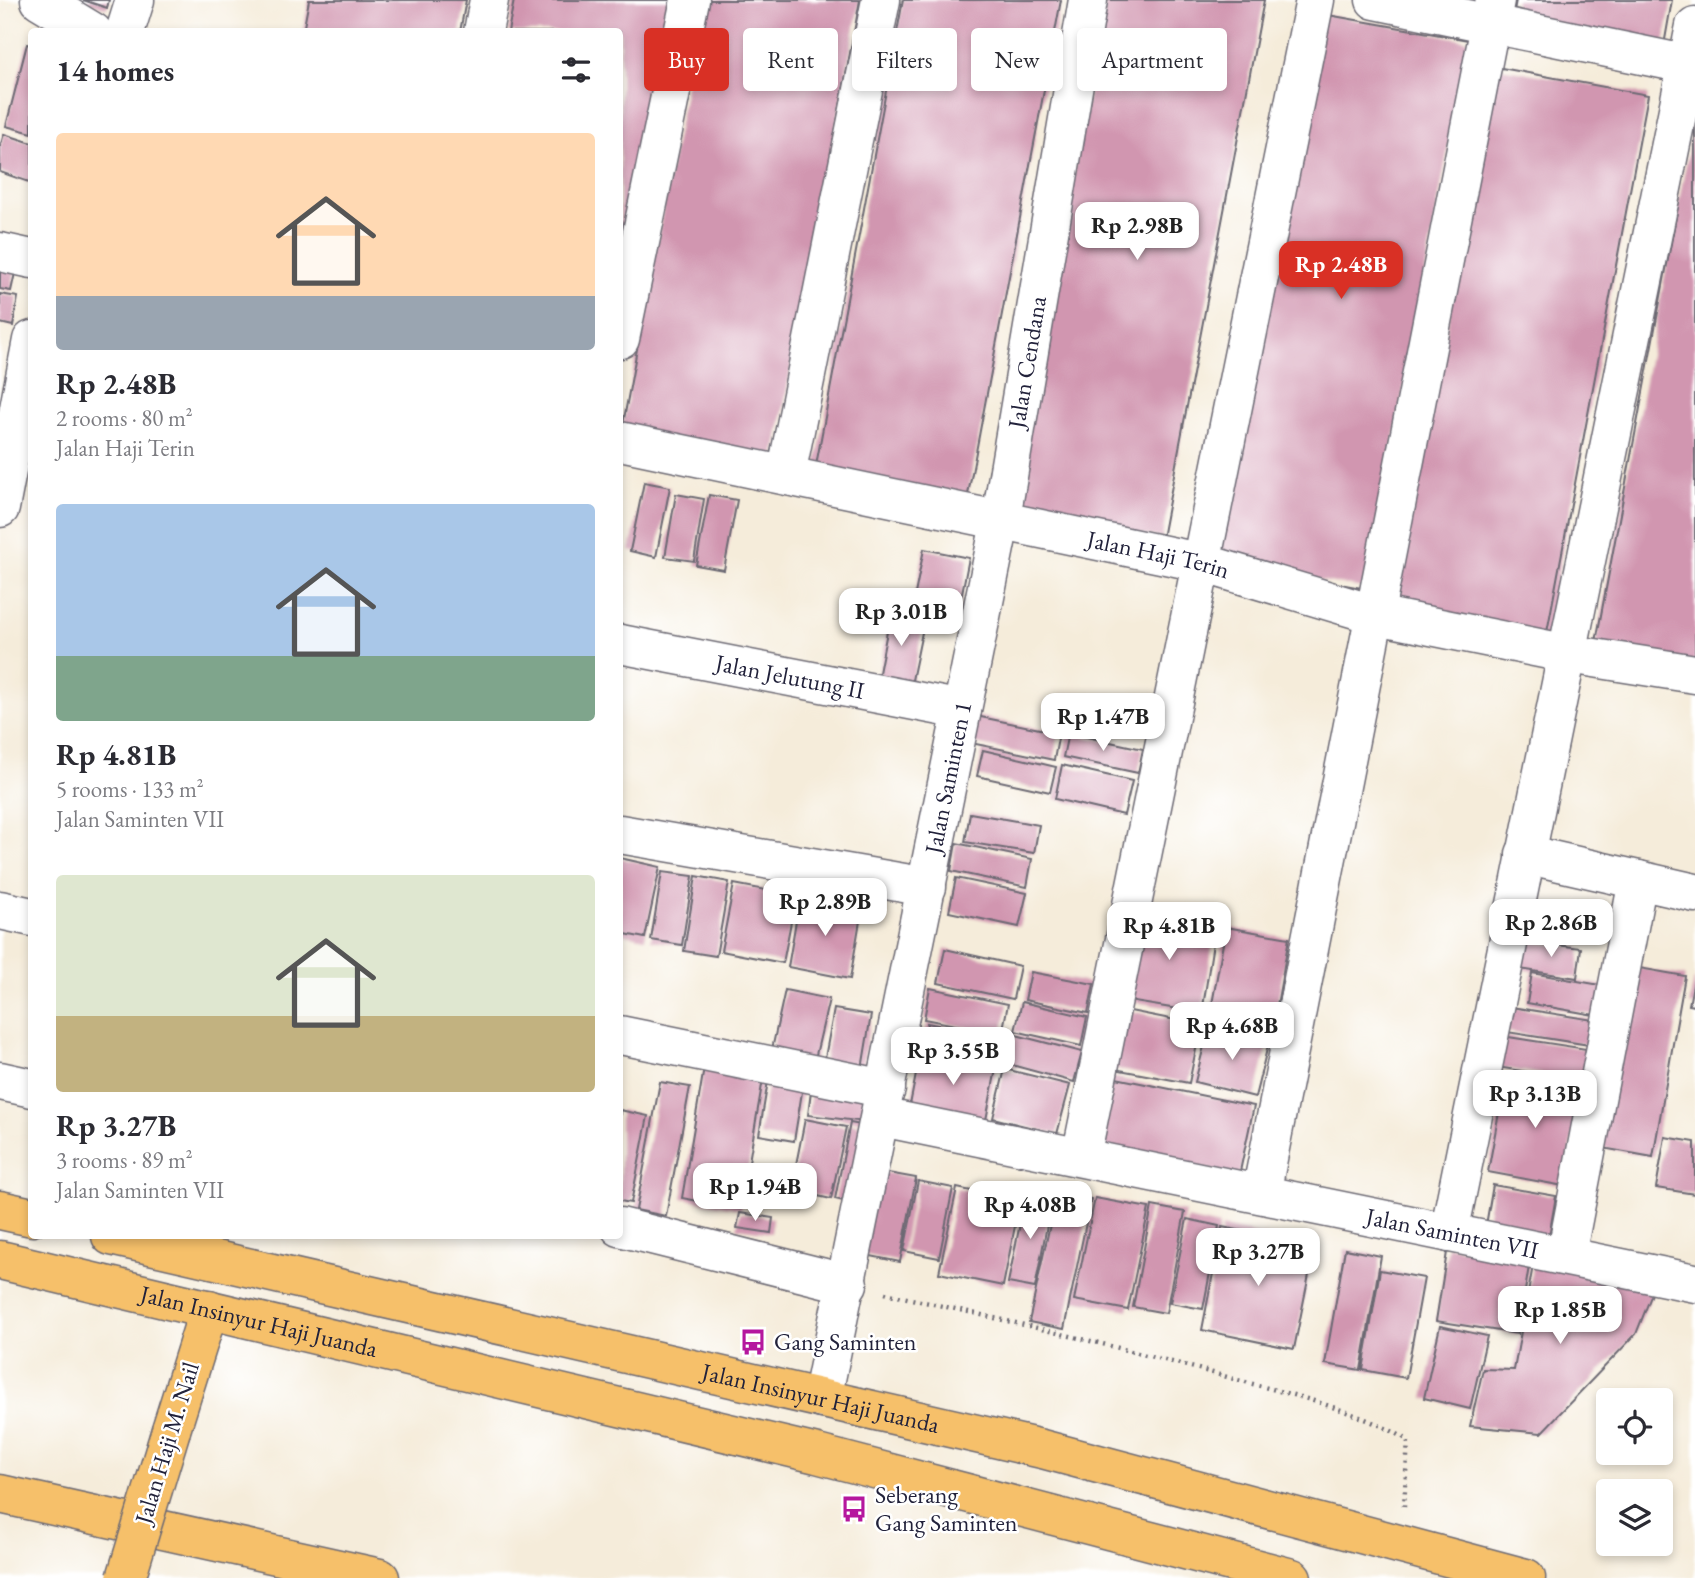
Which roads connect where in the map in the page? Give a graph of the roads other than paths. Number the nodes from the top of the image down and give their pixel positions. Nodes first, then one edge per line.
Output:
1 (40, 0) edge
2 (135, 0) edge
3 (489, 0) edge
4 (691, 0) edge
5 (881, 0) edge
6 (1088, 0) edge
7 (1315, 0) edge
8 (1375, 0) edge
9 (1493, 12) edge
10 (1695, 26) edge
11 (86, 28) edge
12 (126, 28) edge
13 (484, 28) edge
14 (1691, 65) edge
15 (0, 252) edge
16 (28, 258) edge
17 (623, 326) edge
18 (28, 361) edge
19 (623, 442) edge
20 (786, 475) junction
21 (0, 508) edge
22 (1001, 518) junction
23 (1199, 562) junction
24 (1376, 615) junction
25 (623, 645) edge
26 (1569, 654) junction
27 (1695, 674) edge
28 (962, 710) junction
29 (623, 835) edge
30 (1525, 854) junction
31 (1639, 880) junction
32 (927, 887) junction
33 (1695, 893) edge
34 (0, 910) edge
35 (28, 916) edge
36 (623, 1036) edge
37 (0, 1081) edge
38 (28, 1087) edge
39 (883, 1103) junction
40 (1081, 1157) junction
41 (1261, 1194) junction
42 (0, 1210) edge
43 (28, 1216) edge
44 (623, 1228) edge
45 (1449, 1233) junction
46 (124, 1239) edge
47 (1566, 1256) junction
48 (0, 1260) edge
49 (1680, 1280) edge
50 (862, 1288) junction
51 (209, 1309) junction
52 (822, 1399) junction
53 (1042, 1450) junction
54 (0, 1494) edge
55 (1026, 1508) junction
56 (126, 1578) edge
57 (380, 1578) edge
58 (1292, 1578) edge
59 (1526, 1578) edge

1 - 11 street
2 - 12 street
3 - 13 street
4 - 17 street
5 - 20 street
6 - 22 street, Jalan Cendana
7 - 23 street
8 - 9 street
9 - 14 street
9 - 24 street
10 - 14 street
14 - 26 street
15 - 16 street
18 - 21 street
19 - 20 street, Jalan Haji Terin
20 - 22 street, Jalan Haji Terin
22 - 23 street, Jalan Haji Terin
22 - 28 street, Jalan Saminten 1
23 - 24 street, Jalan Haji Terin
23 - 40 street
24 - 26 street, Jalan Haji Terin
24 - 41 street
25 - 28 street, Jalan Jelutung II
26 - 27 street, Jalan Haji Terin
26 - 30 street
28 - 32 street, Jalan Saminten 1
29 - 32 street
30 - 31 street
30 - 45 street
31 - 33 street
31 - 47 street
32 - 39 street, Jalan Saminten 1
34 - 35 street
36 - 39 street, Jalan Saminten VII
37 - 38 street
39 - 40 street, Jalan Saminten VII
39 - 50 street, Jalan Saminten 1
40 - 41 street, Jalan Saminten VII
41 - 45 street, Jalan Saminten VII
42 - 43 main road
44 - 50 street
45 - 47 street, Jalan Saminten VII
46 - 52 main road, Jalan Insinyur Haji Juanda
47 - 49 street, Jalan Saminten VII
48 - 51 main road, Jalan Insinyur Haji Juanda
50 - 52 street, Jalan Saminten 1
51 - 55 main road, Jalan Insinyur Haji Juanda
51 - 56 main road, Jalan Haji M. Nail, bridge
52 - 53 main road, Jalan Insinyur Haji Juanda
53 - 55 main road
53 - 59 main road, Jalan Insinyur Haji Juanda
54 - 57 main road
55 - 58 main road, Jalan Insinyur Haji Juanda

